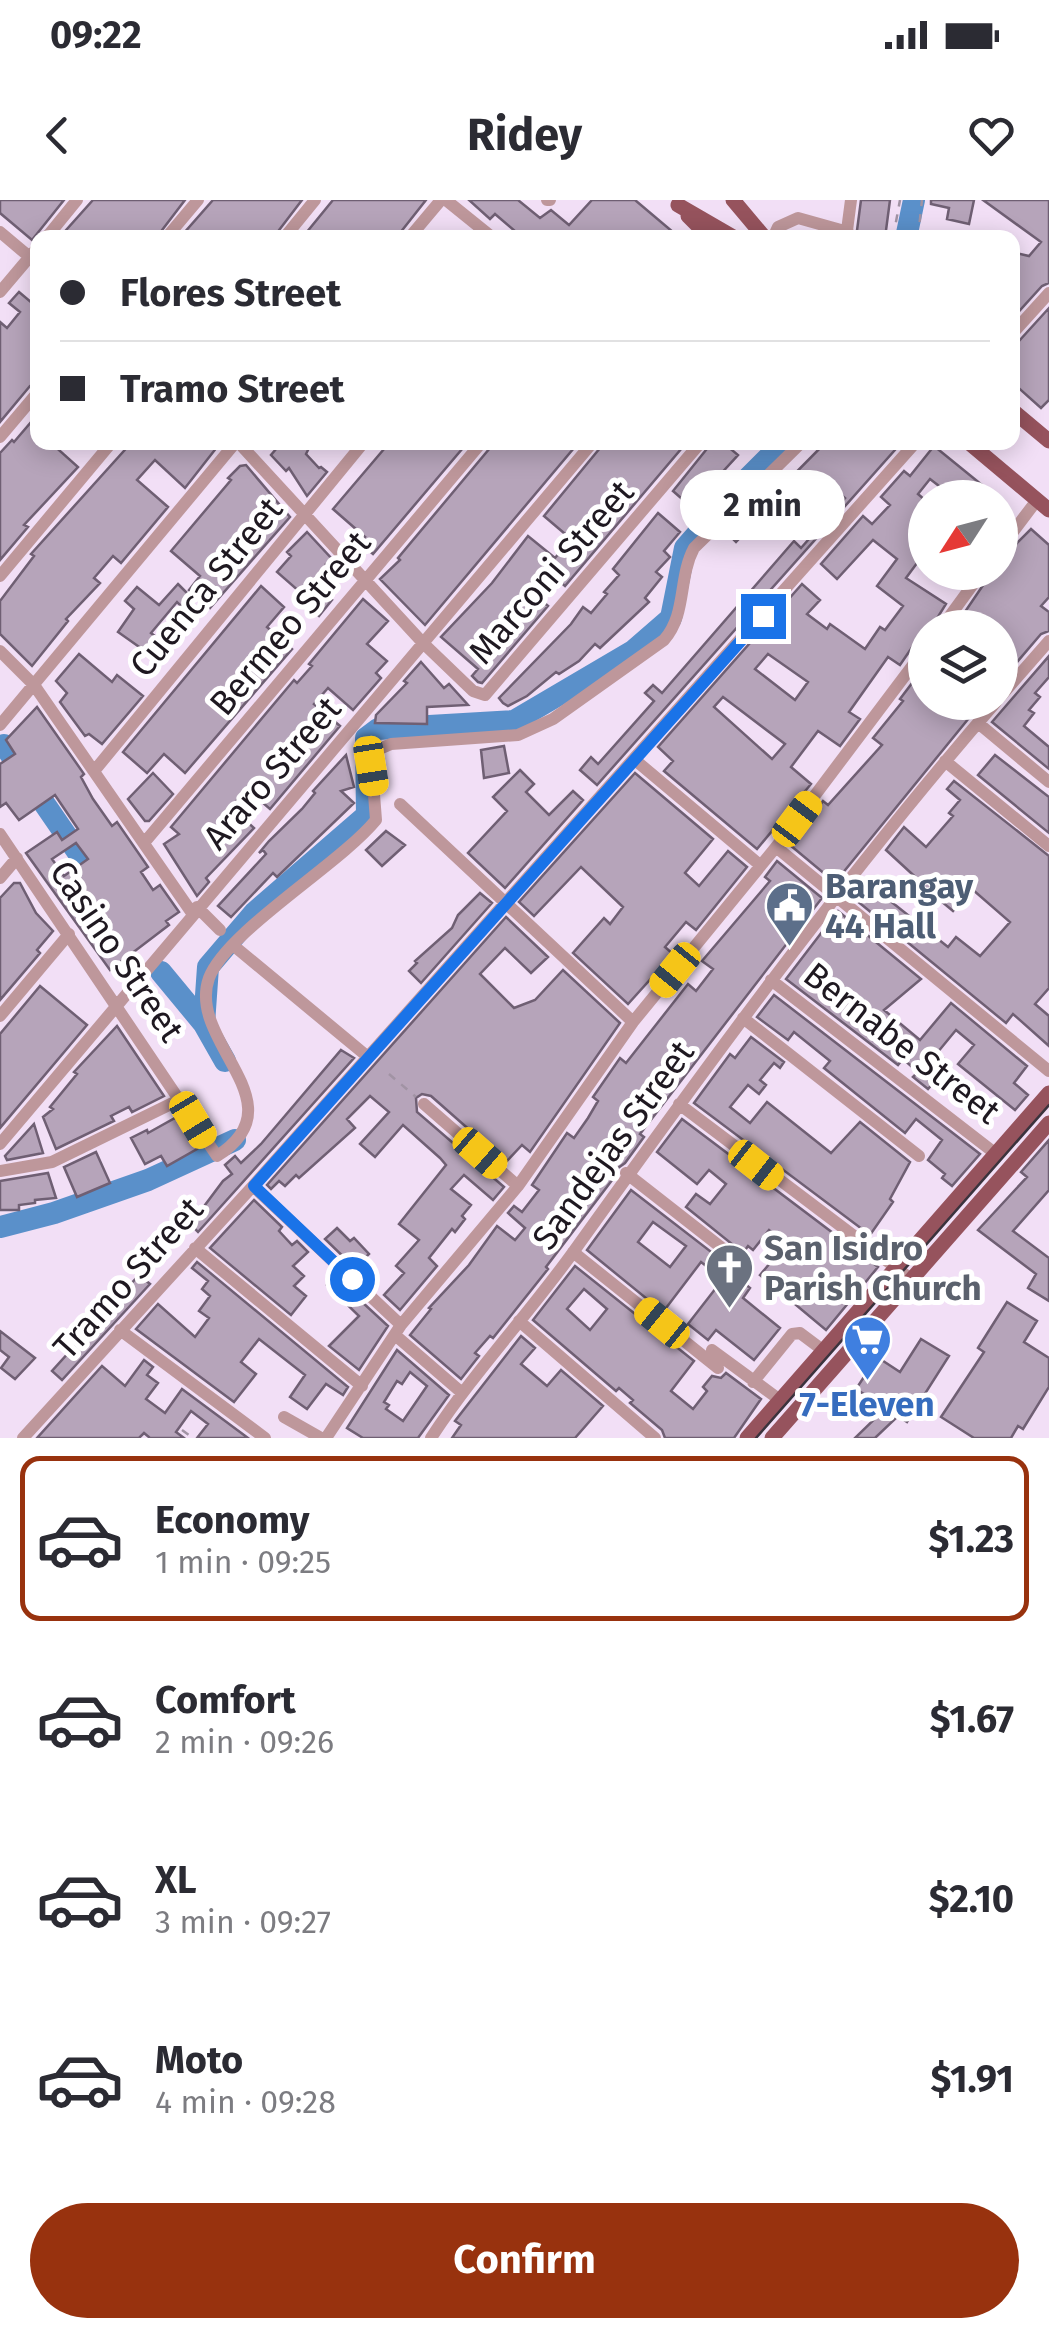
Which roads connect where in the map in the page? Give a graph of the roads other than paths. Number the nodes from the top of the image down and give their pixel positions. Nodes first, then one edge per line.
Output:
1 (76, 200) edge
2 (198, 200) edge
3 (316, 200) edge
4 (443, 200) edge
5 (734, 200) edge
6 (851, 200) edge
7 (674, 203) edge
8 (52, 230) edge
9 (173, 230) edge
10 (291, 230) edge
11 (416, 230) edge
12 (482, 230) edge
13 (702, 230) edge
14 (722, 230) edge
15 (758, 230) edge
16 (777, 230) edge
17 (833, 230) edge
18 (848, 230) edge
19 (0, 232) edge
20 (30, 253) edge
21 (30, 261) edge
22 (0, 292) edge
23 (1049, 294) edge
24 (1020, 325) edge
25 (30, 401) edge
26 (1020, 417) edge
27 (0, 437) edge
28 (1049, 441) edge
29 (105, 450) edge
30 (230, 450) edge
31 (245, 450) edge
32 (357, 450) edge
33 (475, 450) edge
34 (586, 450) edge
35 (694, 450) edge
36 (794, 450) edge
37 (909, 450) edge
38 (978, 450) edge
39 (1043, 505) edge
40 (306, 512) junction
41 (1018, 531) edge
42 (0, 576) edge
43 (366, 580) junction
44 (1049, 641) edge
45 (423, 642) junction
46 (0, 651) edge
47 (908, 672) edge
48 (1018, 677) edge
49 (34, 684) junction
50 (981, 720) edge
51 (978, 723) junction
52 (0, 724) edge
53 (636, 760) junction
54 (945, 761) junction
55 (95, 770) junction
56 (1049, 782) edge
57 (400, 804) dead end
58 (0, 834) edge
59 (144, 843) junction
60 (1049, 846) edge
61 (776, 848) junction
62 (16, 858) junction
63 (760, 865) junction
64 (0, 878) edge
65 (836, 898) junction
66 (506, 904) junction
67 (194, 910) junction
68 (220, 930) dead end
69 (69, 934) junction
70 (234, 946) junction
71 (772, 980) junction
72 (118, 1005) junction
73 (0, 1016) edge
74 (743, 1018) junction
75 (633, 1022) junction
76 (368, 1056) junction
77 (1049, 1071) edge
78 (1049, 1093) edge
79 (181, 1100) junction
80 (424, 1104) road end
81 (679, 1104) junction
82 (1049, 1123) edge
83 (0, 1144) edge
84 (996, 1154) junction
85 (919, 1156) dead end
86 (0, 1171) edge
87 (626, 1173) junction
88 (254, 1186) junction
89 (518, 1186) junction
90 (957, 1198) junction
91 (970, 1210) junction
92 (195, 1248) junction
93 (573, 1252) junction
94 (736, 1260) dead end
95 (893, 1271) junction
96 (908, 1282) junction
97 (519, 1321) junction
98 (120, 1330) junction
99 (398, 1330) junction
100 (712, 1350) dead end
101 (824, 1351) junction
102 (718, 1368) dead end
103 (753, 1382) junction
104 (362, 1386) junction
105 (461, 1392) junction
106 (780, 1400) junction
107 (284, 1418) dead end
108 (23, 1438) edge
109 (265, 1438) edge
110 (323, 1438) edge
111 (431, 1438) edge
112 (655, 1438) edge
113 (747, 1438) edge
114 (772, 1438) edge

1 - 8 street
2 - 9 street
3 - 10 street
4 - 11 street
4 - 12 street
5 - 15 main road
6 - 18 street
7 - 13 main road
7 - 14 main road
16 - 17 street
19 - 20 street
21 - 22 street
23 - 24 street
25 - 27 street
26 - 28 main road
29 - 42 street
30 - 49 street
31 - 40 street
32 - 40 street, Cuenca Street
33 - 43 street, Bermeo Street
34 - 45 street, Araro Street
35 - 45 street, Marconi Street
36 - 70 street
37 - 53 street, Tramo Street
38 - 39 main road
39 - 41 street
40 - 43 street
40 - 55 street, Cuenca Street
43 - 45 street
43 - 59 street, Bermeo Street
44 - 48 street, Sandejas Street
45 - 67 street, Araro Street
46 - 49 street
47 - 61 street
49 - 52 street
49 - 55 street
50 - 51 street, Sandejas Street
51 - 54 street, Sandejas Street
51 - 56 street
53 - 63 street
53 - 66 street, Tramo Street
54 - 60 street
54 - 65 street, Sandejas Street
55 - 59 street
57 - 66 street
58 - 62 street, Casino Street
59 - 67 street
61 - 63 street
61 - 65 street
62 - 64 street
62 - 69 street, Casino Street
63 - 75 street
65 - 71 street, Sandejas Street
65 - 77 street
66 - 75 street
66 - 76 street, Tramo Street
67 - 68 street
67 - 72 street, Araro Street
69 - 72 street, Casino Street
69 - 73 street
70 - 76 street
70 - 79 street, Casino Street
71 - 74 street, Sandejas Street
71 - 84 street, Bernabe Street
72 - 79 street, Casino Street
72 - 83 street, Araro Street
74 - 81 street, Sandejas Street
74 - 85 street
75 - 89 street
76 - 88 street, Tramo Street
78 - 84 main road
79 - 86 street
80 - 89 street
81 - 87 street, Sandejas Street
81 - 95 street
82 - 91 main road
84 - 90 main road
87 - 93 street, Sandejas Street
87 - 94 street
88 - 92 street, Tramo Street
88 - 99 street
89 - 99 street
90 - 91 main road
90 - 95 main road
91 - 96 main road
92 - 98 street, Tramo Street
92 - 104 street
93 - 97 street, Sandejas Street
93 - 102 street
95 - 96 main road
95 - 101 main road
96 - 114 main road
97 - 105 street, Sandejas Street
97 - 112 street
98 - 108 street, Tramo Street
98 - 109 street
99 - 104 street
99 - 105 street
100 - 103 street
101 - 103 street
101 - 106 main road
103 - 106 street
104 - 110 street
105 - 111 street, Sandejas Street
106 - 113 main road
107 - 110 street

